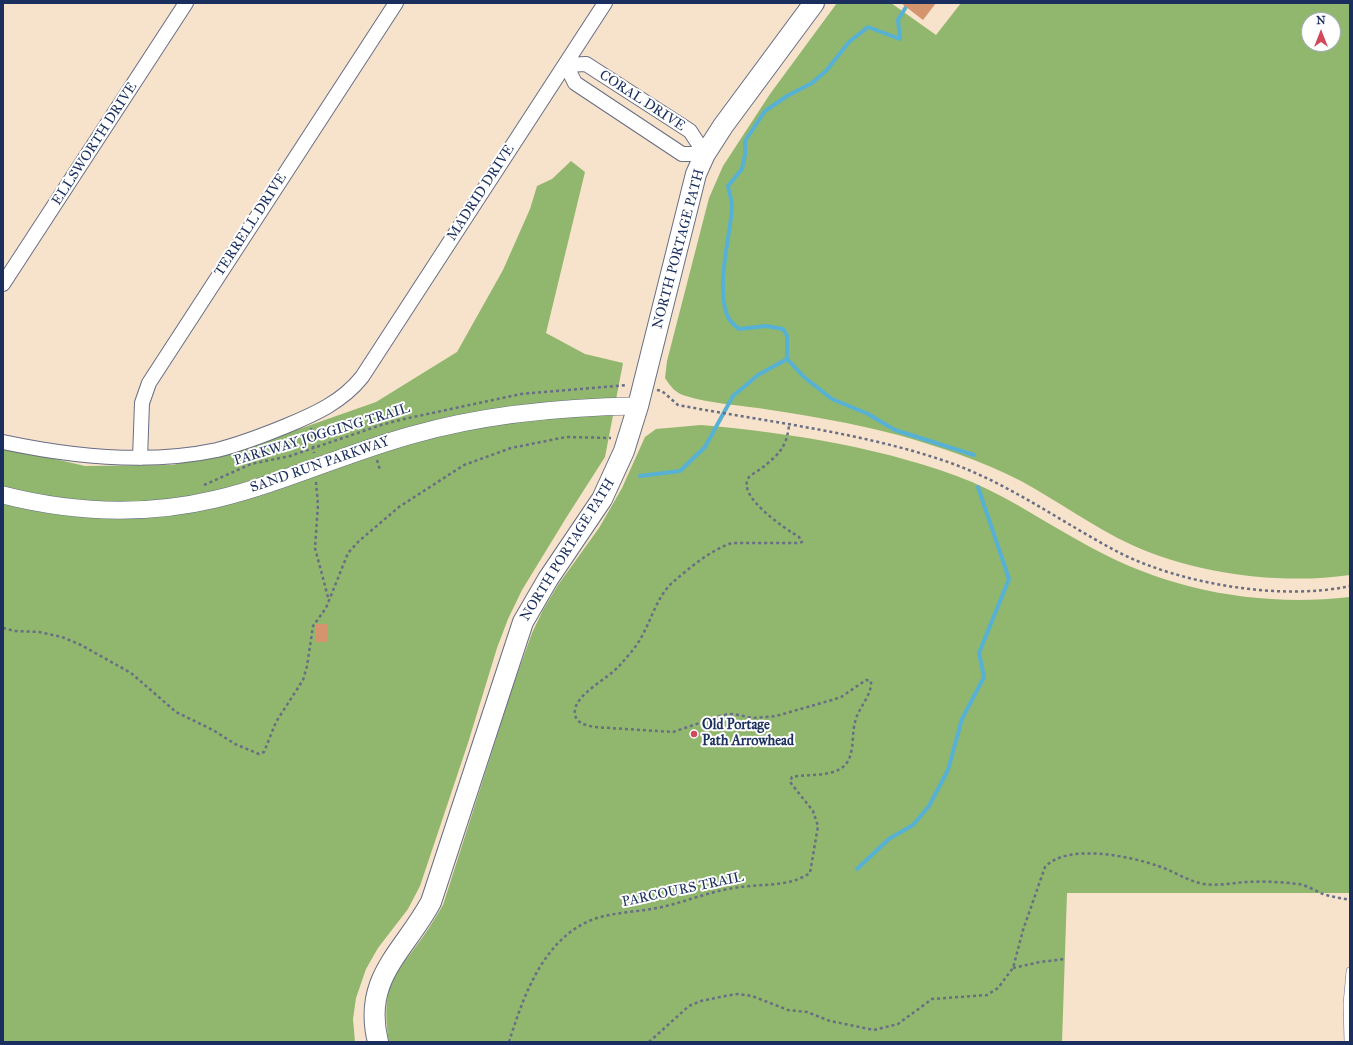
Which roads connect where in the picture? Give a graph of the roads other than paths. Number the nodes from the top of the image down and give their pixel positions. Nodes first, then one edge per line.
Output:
1 (186, 3) edge
2 (396, 3) edge
3 (605, 3) edge
4 (814, 3) edge
5 (566, 64) junction
6 (705, 154) junction
7 (3, 284) edge
8 (638, 406) junction
9 (3, 442) edge
10 (140, 458) junction
11 (3, 495) edge
12 (1350, 971) edge
13 (378, 1042) edge
14 (1348, 1042) edge

1 - 7 street, ELLSWORTH DRIVE
2 - 10 street, TERRELL DRIVE
3 - 5 street, MADRID DRIVE
4 - 6 main road, NORTH PORTAGE PATH
5 - 6 street, CORAL DRIVE
5 - 6 street, CORAL DRIVE
5 - 10 street, MADRID DRIVE
6 - 8 main road, NORTH PORTAGE PATH
8 - 11 street, SAND RUN PARKWAY
8 - 13 main road, NORTH PORTAGE PATH
9 - 10 street, MADRID DRIVE
12 - 14 lane

